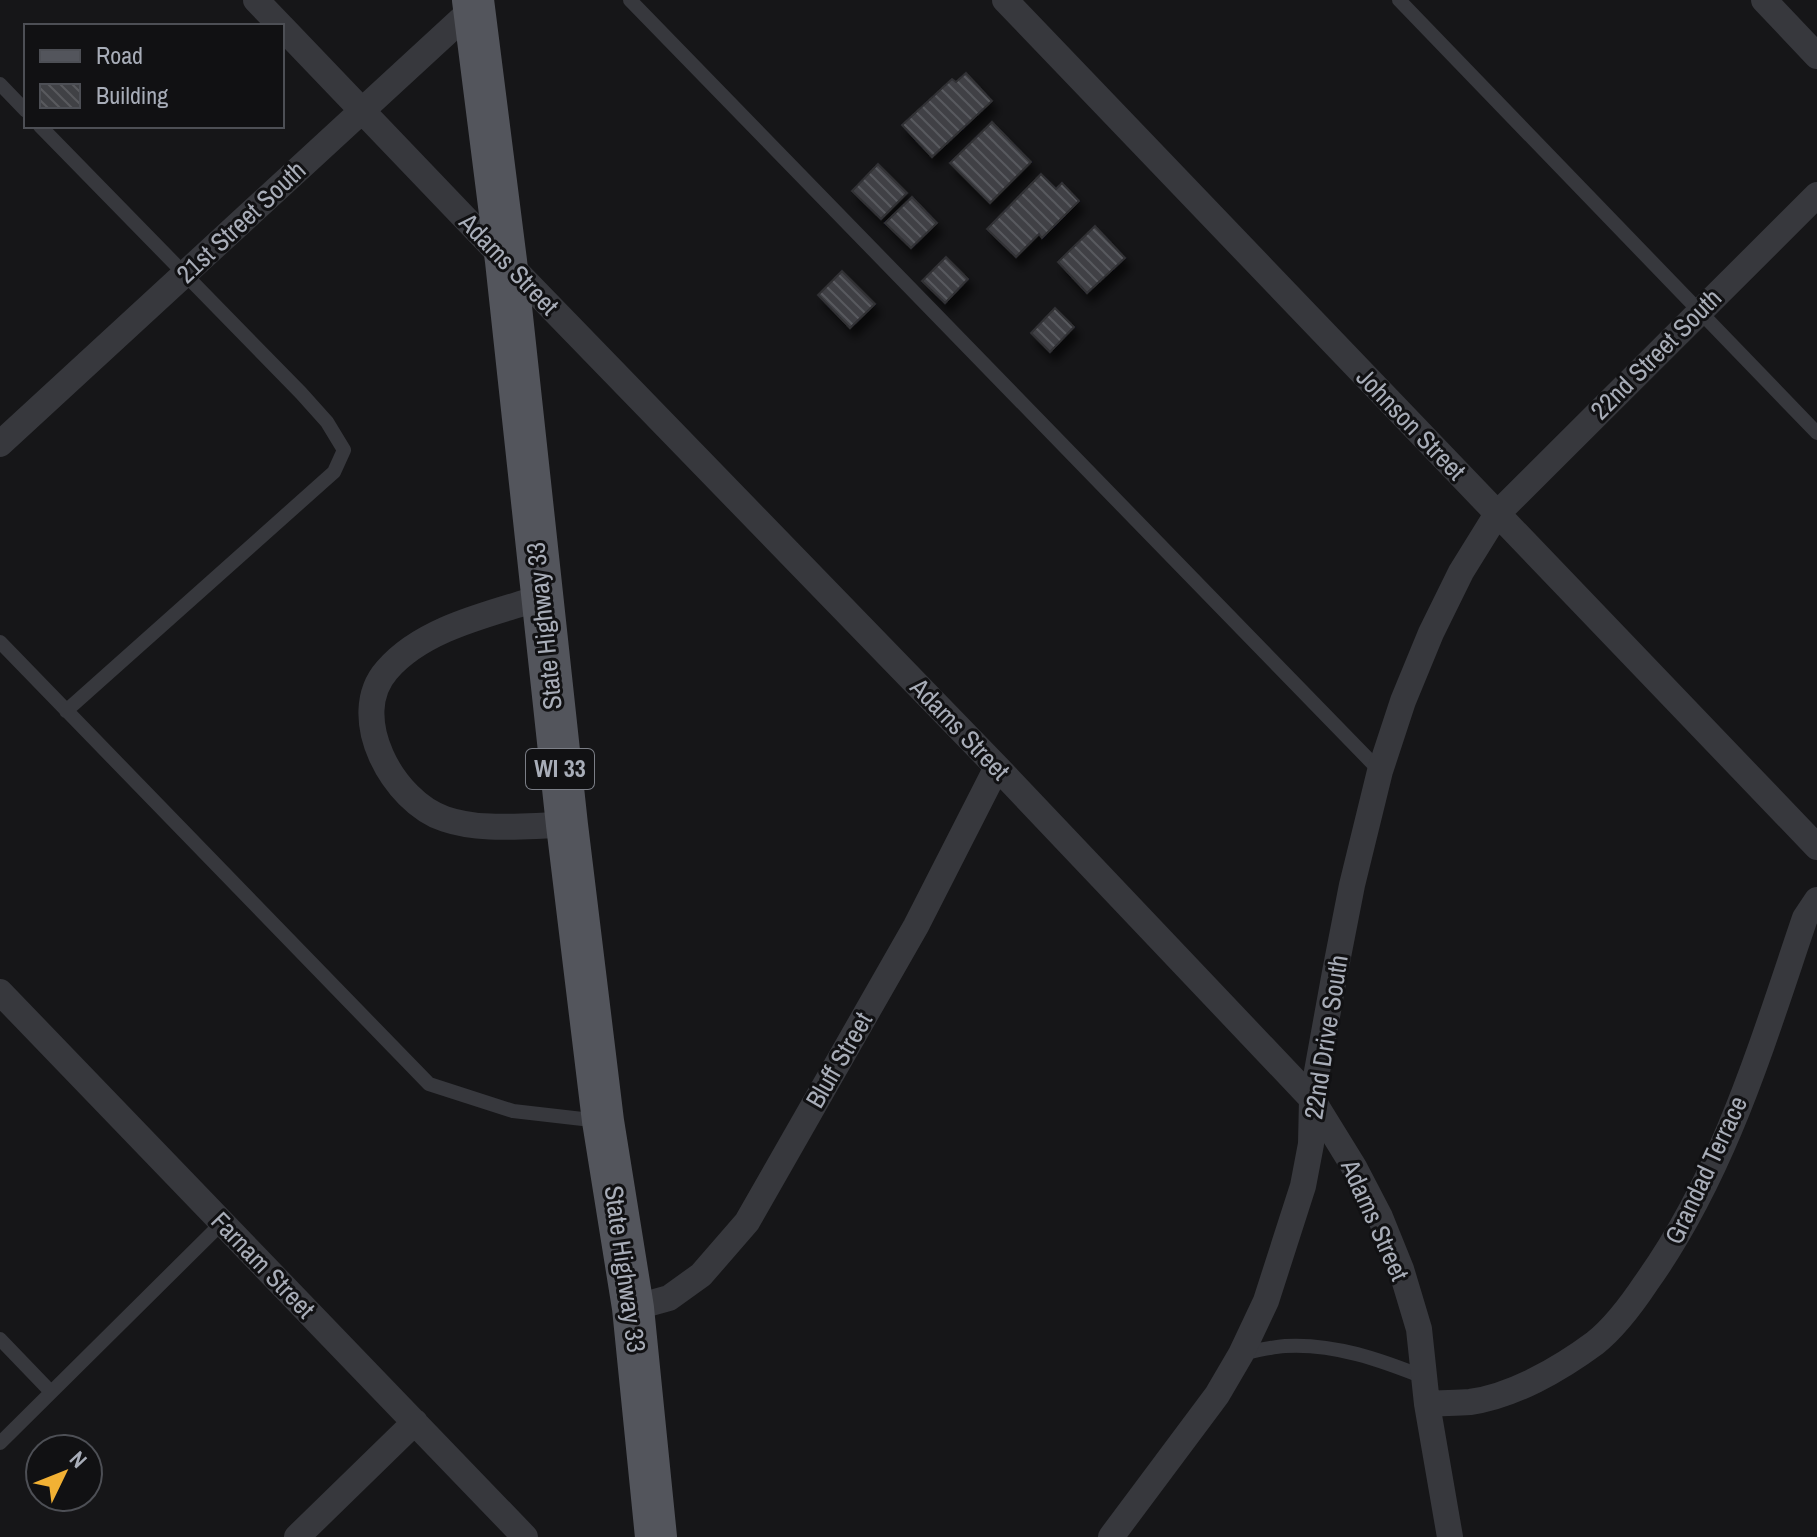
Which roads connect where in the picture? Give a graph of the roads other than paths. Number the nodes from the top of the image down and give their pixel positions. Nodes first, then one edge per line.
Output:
1 (256, 0) edge
2 (630, 0) edge
3 (1005, 0) edge
4 (1399, 0) edge
5 (1764, 0) edge
6 (477, 3) edge
7 (280, 24) edge
8 (284, 28) edge
9 (1817, 56) edge
10 (0, 84) edge
11 (24, 109) edge
12 (362, 111) junction
13 (42, 128) edge
14 (1817, 195) edge
15 (506, 261) junction
16 (183, 275) junction
17 (1698, 310) junction
18 (1817, 433) edge
19 (0, 444) edge
20 (1497, 514) junction
21 (540, 598) junction
22 (0, 642) edge
23 (66, 711) junction
24 (997, 767) junction
25 (1380, 771) junction
26 (567, 825) junction
27 (1817, 847) edge
28 (1817, 900) edge
29 (0, 992) edge
30 (1312, 1099) junction
31 (603, 1121) junction
32 (222, 1223) junction
33 (633, 1308) junction
34 (0, 1339) edge
35 (1241, 1354) junction
36 (1426, 1391) junction
37 (51, 1392) junction
38 (415, 1422) junction
39 (0, 1443) edge
40 (297, 1537) edge
41 (525, 1537) edge
42 (656, 1537) edge
43 (1111, 1537) edge
44 (1450, 1537) edge

1 - 7 street, Adams Street
2 - 25 lane
3 - 20 street, Johnson Street
4 - 17 lane
5 - 9 street
6 - 12 street, 21st Street South
6 - 15 main road, State Highway 33 / WI 33
8 - 12 street, Adams Street
10 - 11 lane
12 - 15 street, Adams Street
12 - 16 street, 21st Street South
13 - 16 lane
14 - 17 street, 22nd Street South
15 - 21 main road, State Highway 33 / WI 33
15 - 24 street, Adams Street
16 - 19 street, 21st Street South
16 - 23 lane
17 - 18 lane
17 - 20 street, 22nd Street South
20 - 25 street, 22nd Drive South
20 - 27 street, Johnson Street
21 - 26 main road, State Highway 33 / WI 33
21 - 26 street
22 - 23 lane
23 - 31 lane
24 - 30 street, Adams Street
24 - 33 street, Bluff Street
25 - 30 street, 22nd Drive South
26 - 31 main road, State Highway 33 / WI 33
28 - 36 street, Grandad Terrace
29 - 32 street, Farnam Street
30 - 35 street, 22nd Drive South
30 - 36 street, Adams Street
31 - 33 main road, State Highway 33 / WI 33
32 - 37 lane
32 - 38 street, Farnam Street
33 - 42 main road, State Highway 33 / WI 33
34 - 37 lane
35 - 36 lane
35 - 43 street, 22nd Drive South
36 - 44 street, Adams Street
37 - 39 lane
38 - 40 street
38 - 41 street, Farnam Street

